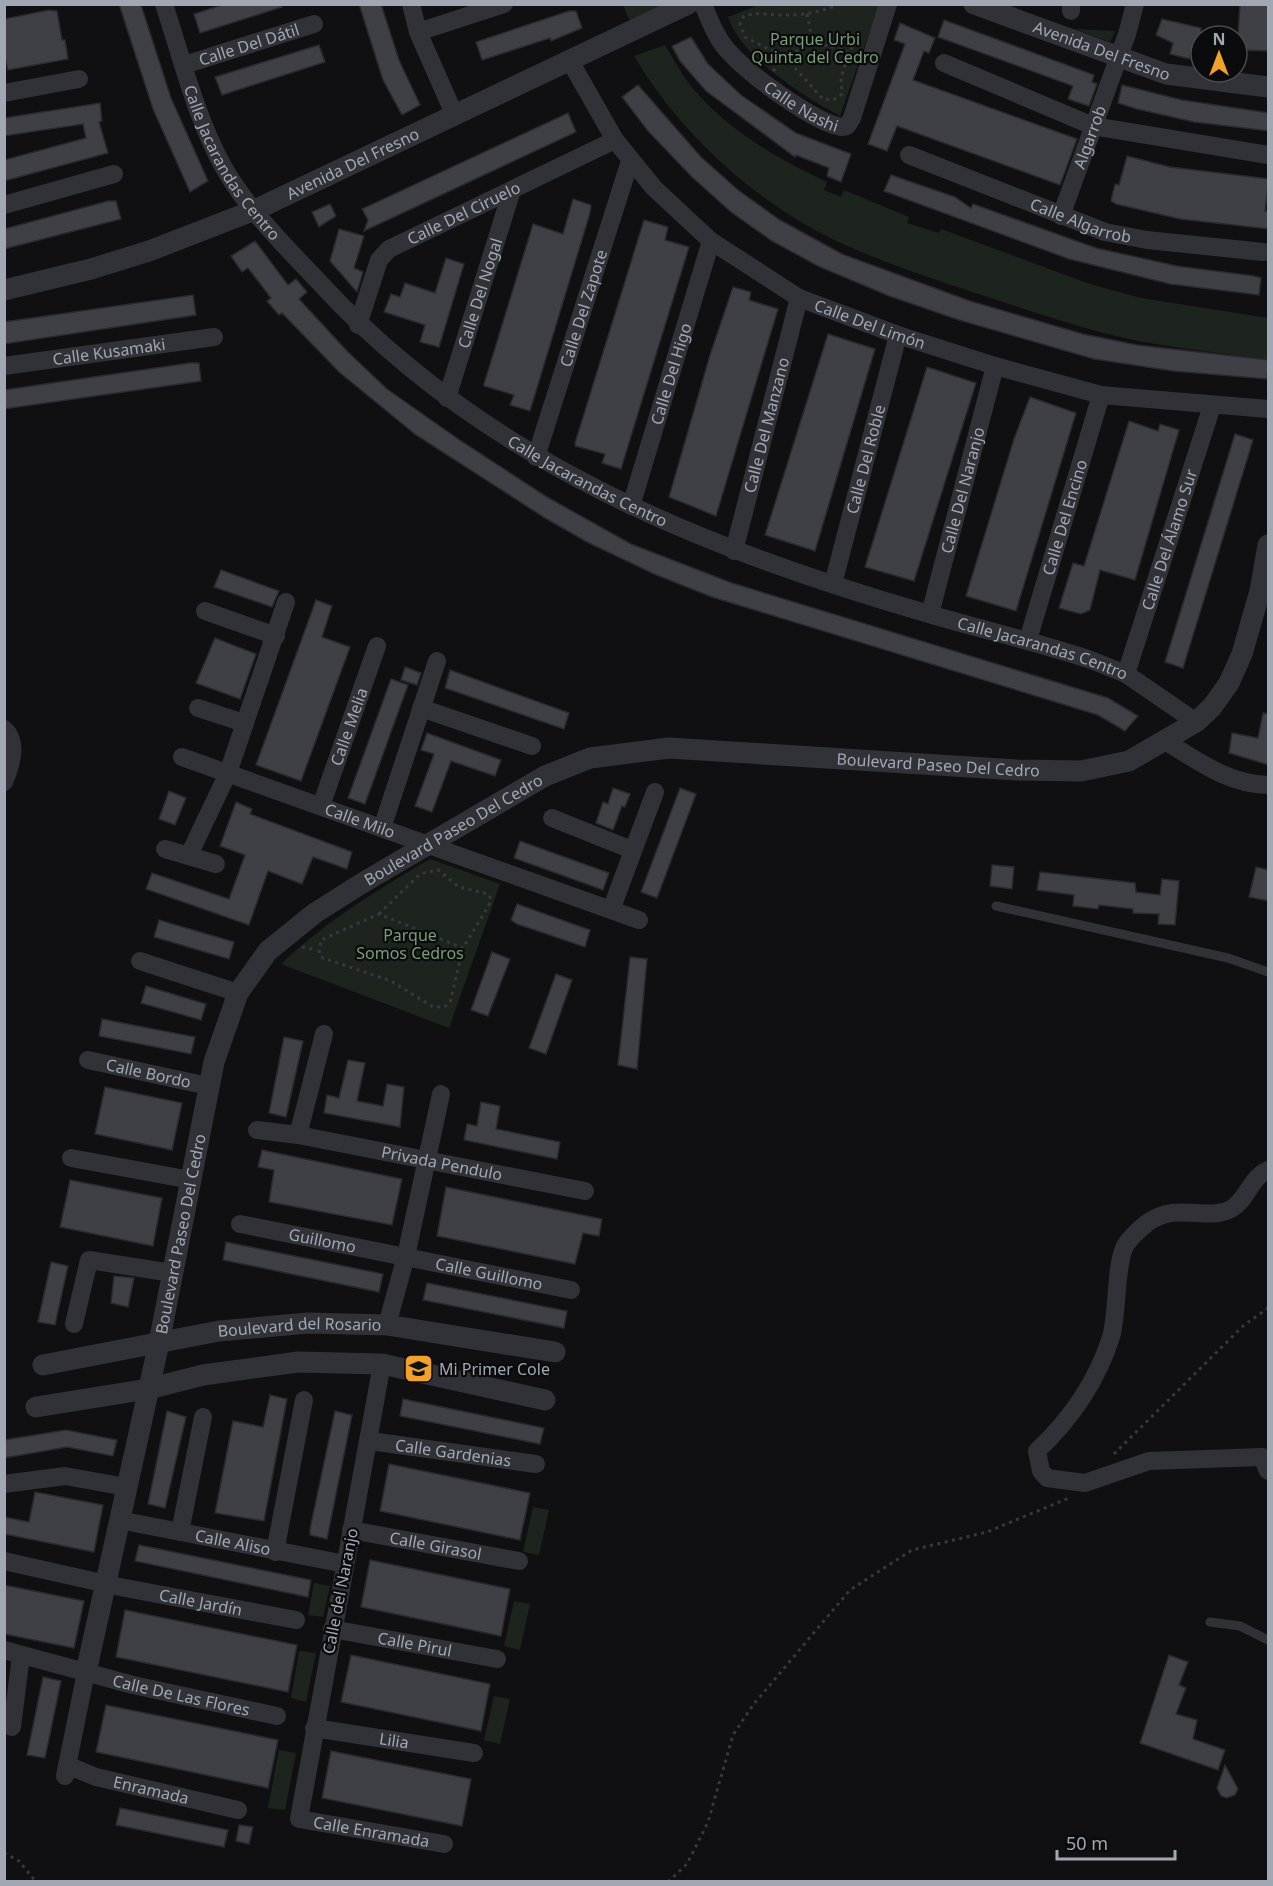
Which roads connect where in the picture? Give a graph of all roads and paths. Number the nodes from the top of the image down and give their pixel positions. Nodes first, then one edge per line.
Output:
1 (164, 4) edge
2 (411, 4) edge
3 (504, 4) edge
4 (688, 4) edge
5 (703, 4) edge
6 (840, 4) edge
7 (888, 4) edge
8 (974, 4) edge
9 (1135, 4) edge
10 (807, 14) junction
11 (868, 22) dead end
12 (314, 24) dead end
13 (418, 32) junction
14 (809, 44) junction
15 (849, 53) junction
16 (1119, 57) junction
17 (786, 58) junction
18 (570, 61) junction
19 (944, 63) dead end
20 (184, 65) junction
21 (79, 79) dead end
22 (1269, 87) edge
23 (4, 93) edge
24 (455, 116) junction
25 (1093, 126) junction
26 (615, 140) junction
27 (909, 155) dead end
28 (1269, 155) edge
29 (630, 161) junction
30 (114, 174) dead end
31 (512, 190) junction
32 (4, 205) edge
33 (255, 210) junction
34 (1061, 216) junction
35 (711, 242) junction
36 (1263, 252) dead end
37 (4, 290) edge
38 (799, 298) junction
39 (358, 325) junction
40 (898, 334) junction
41 (214, 337) dead end
42 (4, 366) edge
43 (995, 366) junction
44 (1101, 395) junction
45 (447, 398) junction
46 (1212, 406) junction
47 (1269, 409) edge
48 (536, 457) junction
49 (631, 506) junction
50 (1269, 545) edge
51 (734, 551) junction
52 (833, 584) junction
53 (286, 602) dead end
54 (205, 611) dead end
55 (930, 614) junction
56 (276, 636) junction
57 (1028, 640) junction
58 (377, 646) dead end
59 (437, 661) dead end
60 (1126, 674) junction
61 (198, 708) dead end
62 (421, 708) junction
63 (1196, 722) junction
64 (244, 723) junction
65 (4, 729) edge
66 (1167, 742) junction
67 (532, 746) dead end
68 (182, 757) dead end
69 (228, 773) junction
70 (4, 782) edge
71 (1269, 785) edge
72 (655, 792) dead end
73 (321, 806) junction
74 (552, 818) dead end
75 (382, 828) junction
76 (429, 845) junction
77 (165, 849) dead end
78 (632, 850) junction
79 (189, 855) junction
80 (216, 864) dead end
81 (996, 906) dead end
82 (610, 909) junction
83 (379, 914) junction
84 (639, 920) dead end
85 (463, 948) junction
86 (140, 962) dead end
87 (1269, 972) edge
88 (238, 993) junction
89 (324, 1034) dead end
90 (88, 1060) dead end
91 (208, 1086) junction
92 (441, 1094) dead end
93 (257, 1130) dead end
94 (298, 1135) junction
95 (71, 1158) dead end
96 (427, 1161) junction
97 (1269, 1170) edge
98 (191, 1180) junction
99 (585, 1191) dead end
100 (240, 1224) dead end
101 (406, 1256) junction
102 (172, 1273) junction
103 (571, 1290) dead end
104 (1269, 1308) edge
105 (74, 1324) dead end
106 (387, 1325) junction
107 (159, 1343) junction
108 (555, 1352) dead end
109 (382, 1364) junction
110 (43, 1365) dead end
111 (147, 1389) junction
112 (304, 1400) dead end
113 (545, 1400) dead end
114 (36, 1407) dead end
115 (203, 1417) dead end
116 (370, 1441) junction
117 (1110, 1458) dead end
118 (1266, 1461) edge
119 (536, 1464) dead end
120 (1085, 1483) junction
121 (4, 1484) edge
122 (126, 1487) junction
123 (119, 1520) junction
124 (351, 1530) junction
125 (180, 1532) junction
126 (275, 1552) junction
127 (4, 1561) edge
128 (519, 1562) dead end
129 (345, 1564) junction
130 (106, 1582) junction
131 (296, 1620) dead end
132 (1209, 1622) dead end
133 (332, 1629) junction
134 (1269, 1640) edge
135 (13, 1653) edge
136 (497, 1659) dead end
137 (86, 1672) junction
138 (277, 1716) dead end
139 (12, 1727) dead end
140 (314, 1728) junction
141 (474, 1753) dead end
142 (238, 1810) dead end
143 (299, 1819) joint
144 (444, 1844) dead end
145 (4, 1853) edge
146 (36, 1881) edge
147 (668, 1881) edge

1 - 20 street, Calle Jacarandas Centro
2 - 13 street
3 - 13 street
4 - 18 street, Avenida Del Fresno
5 - 7 street, Calle Nashi
6 - 10 path
8 - 16 street, Avenida Del Fresno
9 - 16 street, Algarrob
10 - 14 path
10 - 17 path
11 - 15 path
12 - 20 street, Calle Del Dátil
13 - 24 street
14 - 15 path
14 - 17 path
15 - 17 path
16 - 22 street, Avenida Del Fresno
16 - 25 street, Algarrob
18 - 24 street, Avenida Del Fresno
18 - 26 street, Calle Del Limón
19 - 25 street
20 - 33 street, Calle Jacarandas Centro
21 - 23 street
24 - 33 street, Avenida Del Fresno
25 - 28 street
25 - 34 street, Algarrob
26 - 29 street, Calle Del Limón
26 - 31 street, Calle Del Ciruelo
27 - 34 street, Calle Algarrob
29 - 35 street, Calle Del Limón
29 - 48 street, Calle Del Zapote
30 - 32 street
31 - 39 street, Calle Del Ciruelo
31 - 45 street, Calle Del Nogal
33 - 37 street, Avenida Del Fresno
33 - 39 street, Calle Jacarandas Centro
34 - 36 street, Calle Algarrob
35 - 38 street, Calle Del Limón
35 - 49 street, Calle Del Higo
38 - 40 street, Calle Del Limón
38 - 51 street, Calle Del Manzano
39 - 45 street, Calle Jacarandas Centro
40 - 43 street, Calle Del Limón
40 - 52 street, Calle Del Roble
41 - 42 street, Calle Kusamaki
43 - 44 street, Calle Del Limón
43 - 55 street, Calle Del Naranjo
44 - 46 street, Calle Del Limón
44 - 57 street, Calle Del Encino
45 - 48 street, Calle Jacarandas Centro
46 - 47 street, Calle Del Limón
46 - 60 street, Calle Del Álamo Sur
48 - 49 street, Calle Jacarandas Centro
49 - 51 street, Calle Jacarandas Centro
50 - 63 street, Boulevard Paseo Del Cedro
51 - 52 street, Calle Jacarandas Centro
52 - 55 street, Calle Jacarandas Centro
53 - 56 street
54 - 56 street
55 - 57 street, Calle Jacarandas Centro
56 - 64 street
57 - 60 street, Calle Jacarandas Centro
58 - 73 street, Calle Melia
59 - 62 street
60 - 63 street, Calle Jacarandas Centro
61 - 64 street
62 - 67 street
62 - 75 street
63 - 66 street, Boulevard Paseo Del Cedro
64 - 69 street
65 - 70 street
66 - 71 street
66 - 76 street, Boulevard Paseo Del Cedro
68 - 69 street, Calle Milo
69 - 73 street, Calle Milo
69 - 79 street
72 - 78 street
73 - 75 street, Calle Milo
74 - 78 street
75 - 76 street, Calle Milo
76 - 82 street, Calle Milo
76 - 88 street, Boulevard Paseo Del Cedro
77 - 79 street
78 - 82 street
79 - 80 street
81 - 87 lane
82 - 84 street, Calle Milo
83 - 85 path
83 - 85 path
83 - 85 path
86 - 88 street
88 - 91 street, Boulevard Paseo Del Cedro
89 - 94 street
90 - 91 street, Calle Bordo
91 - 98 street, Boulevard Paseo Del Cedro
92 - 96 street
93 - 94 street, Privada Pendulo
94 - 96 street, Privada Pendulo
95 - 98 street
96 - 99 street, Privada Pendulo
96 - 101 street
97 - 120 street
98 - 102 street, Boulevard Paseo Del Cedro
100 - 101 street, Guillomo
101 - 103 street, Calle Guillomo
101 - 106 street
102 - 105 street
102 - 107 street, Boulevard Paseo Del Cedro
104 - 117 path
106 - 107 street, Boulevard del Rosario
106 - 108 street, Boulevard del Rosario
107 - 110 street, Boulevard del Rosario
107 - 111 street, Boulevard Paseo Del Cedro
109 - 111 street, Boulevard del Rosario
109 - 113 street, Boulevard del Rosario
109 - 116 street, Calle del Naranjo
111 - 114 street, Boulevard del Rosario
111 - 122 street, Boulevard Paseo Del Cedro
112 - 126 street
115 - 125 street
116 - 119 street, Calle Gardenias
116 - 124 street, Calle del Naranjo
118 - 120 street
120 - 147 path
121 - 122 street
122 - 123 street, Boulevard Paseo Del Cedro
123 - 125 street, Calle Aliso
123 - 130 street, Boulevard Paseo Del Cedro
124 - 128 street, Calle Girasol
124 - 129 street, Calle del Naranjo
125 - 126 street, Calle Aliso
126 - 129 street, Calle Aliso
127 - 130 street, Calle Jardín
129 - 133 street, Calle del Naranjo
130 - 131 street, Calle Jardín
130 - 137 street, Boulevard Paseo Del Cedro
132 - 134 lane
133 - 136 street, Calle Pirul
133 - 140 street, Calle del Naranjo
135 - 137 street, Calle De Las Flores
135 - 139 street
137 - 138 street, Calle De Las Flores
137 - 142 street, Enramada
140 - 141 street, Lilia
140 - 143 street, Calle del Naranjo
143 - 144 street, Calle Enramada
145 - 146 path

